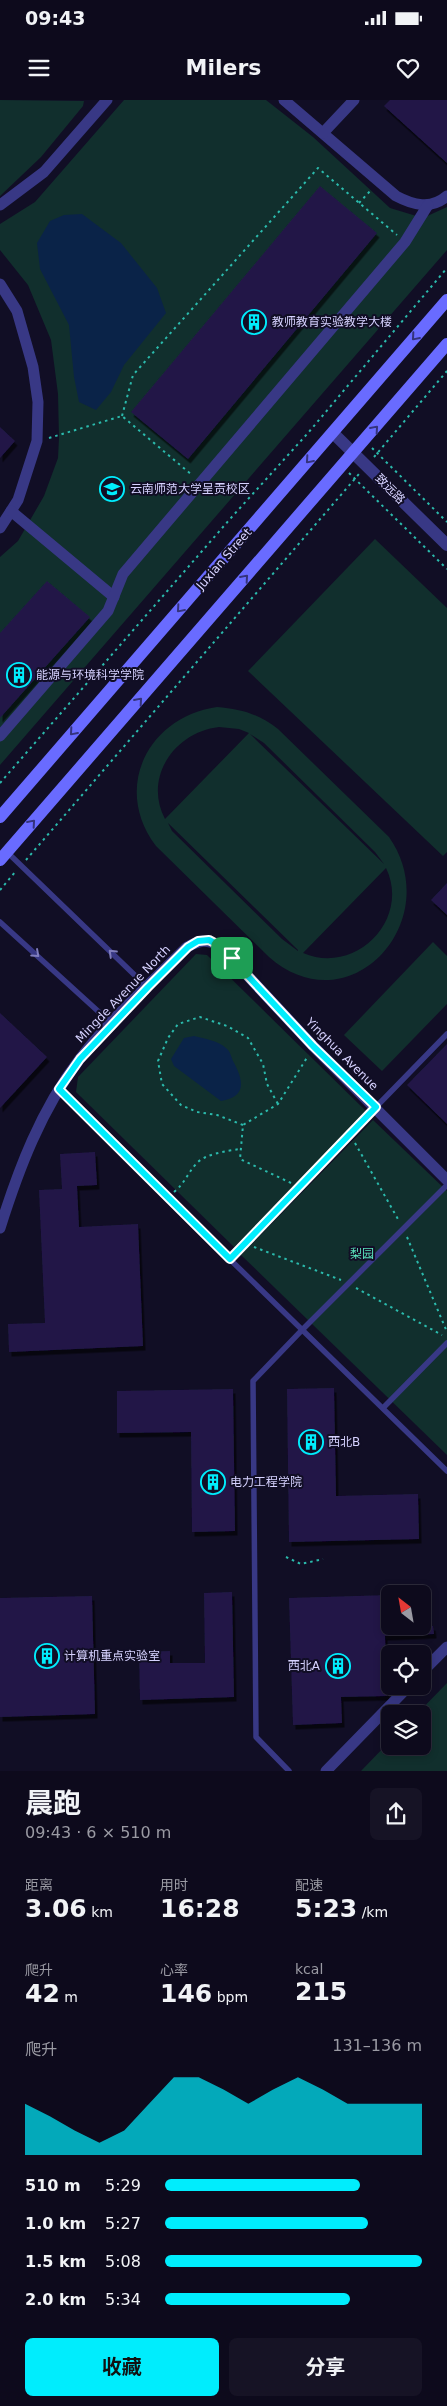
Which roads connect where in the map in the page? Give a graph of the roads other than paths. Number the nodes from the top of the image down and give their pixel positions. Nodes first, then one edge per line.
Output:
1 (106, 100) edge
2 (284, 100) edge
3 (354, 100) edge
4 (324, 133) junction
5 (447, 196) edge
6 (0, 205) edge
7 (428, 205) junction
8 (0, 284) edge
9 (447, 300) edge
10 (447, 344) edge
11 (333, 433) junction
12 (354, 453) junction
13 (11, 511) junction
14 (0, 528) edge
15 (447, 545) edge
16 (114, 597) junction
17 (0, 736) edge
18 (0, 817) edge
19 (3, 856) edge
20 (0, 922) edge
21 (220, 946) joint
22 (148, 987) junction
23 (112, 1024) junction
24 (447, 1034) edge
25 (59, 1089) junction
26 (376, 1107) junction
27 (447, 1180) edge
28 (447, 1185) edge
29 (0, 1228) edge
30 (230, 1259) junction
31 (302, 1330) junction
32 (447, 1343) edge
33 (383, 1408) junction
34 (447, 1471) edge
35 (447, 1647) edge
36 (431, 1663) edge
37 (400, 1695) edge
38 (290, 1771) edge
39 (326, 1771) edge

1 - 6 street
2 - 4 street
3 - 4 street
4 - 7 street
5 - 7 street
7 - 16 street
8 - 13 street
9 -> 11 main road, Juxian Street
12 -> 10 main road
11 - 12 street, 致远路
11 -> 18 main road, Juxian Street
12 - 15 street, 致远路
19 -> 12 main road
13 - 14 street
13 - 16 street
16 - 17 street
22 -> 19 lane
20 -> 23 lane
21 - 22 street, Mingde Avenue North
21 - 26 street, Yinghua Avenue
22 - 23 street, Mingde Avenue North
23 - 25 street, Mingde Avenue North
24 - 26 lane
25 - 29 street, Mingde Avenue North
25 - 30 lane
26 - 27 street, Yinghua Avenue
26 - 30 street
28 - 31 lane
30 - 31 lane
31 - 33 lane
31 - 38 lane
32 - 33 lane
33 - 34 lane
35 - 36 street
37 - 39 street

